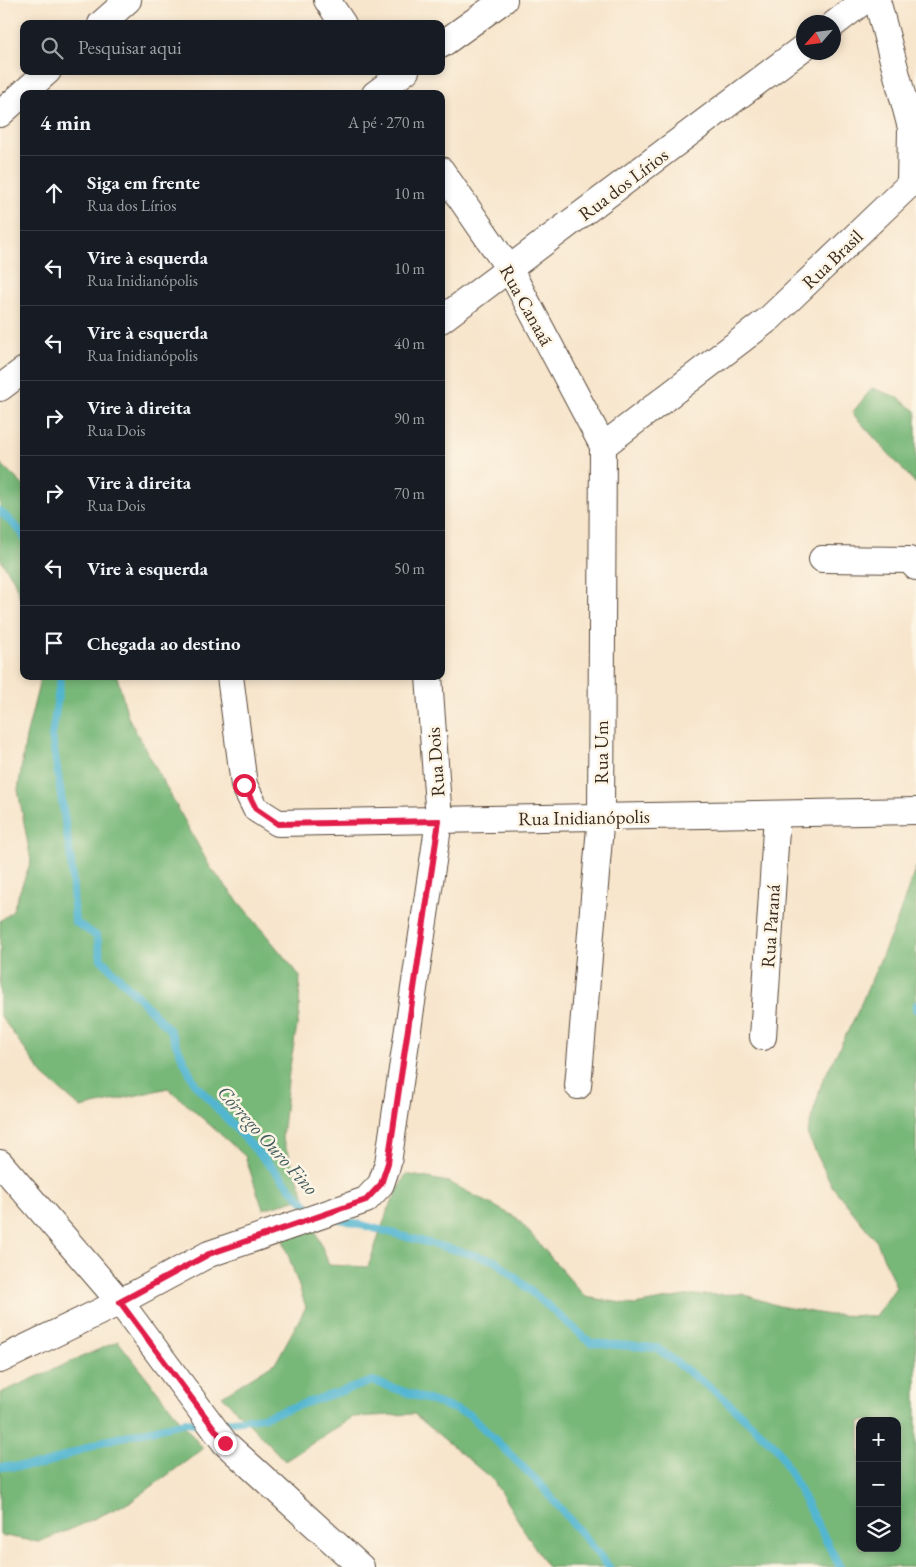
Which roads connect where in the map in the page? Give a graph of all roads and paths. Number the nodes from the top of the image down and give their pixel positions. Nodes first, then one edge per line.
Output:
1 (128, 0) edge
2 (327, 0) edge
3 (504, 0) edge
4 (866, 0) edge
5 (877, 0) edge
6 (841, 19) edge
7 (106, 20) edge
8 (340, 20) edge
9 (445, 42) edge
10 (796, 53) edge
11 (44, 75) edge
12 (399, 75) edge
13 (381, 86) edge
14 (27, 90) edge
15 (20, 96) edge
16 (0, 114) edge
17 (445, 176) edge
18 (510, 270) junction
19 (445, 317) edge
20 (20, 373) edge
21 (0, 388) edge
22 (603, 446) junction
23 (822, 559) dead end
24 (916, 567) edge
25 (231, 680) edge
26 (429, 680) edge
27 (916, 811) edge
28 (777, 814) junction
29 (601, 815) junction
30 (439, 821) junction
31 (763, 1037) dead end
32 (578, 1086) dead end
33 (0, 1163) edge
34 (120, 1302) junction
35 (0, 1360) edge
36 (345, 1563) edge

1 - 7 street
2 - 8 street
3 - 9 street
4 - 6 street
5 - 22 street, Rua Brasil
10 - 18 street, Rua dos Lírios
11 - 14 street
12 - 13 street
15 - 16 street
17 - 18 street, Rua Canaaã
18 - 19 street, Rua dos Lírios
18 - 22 street, Rua Canaaã
20 - 21 street
22 - 29 street, Rua Um
23 - 24 street
25 - 30 street, Rua Inidianópolis
26 - 30 street, Rua Dois
27 - 28 street, Rua Inidianópolis
28 - 29 street, Rua Inidianópolis
28 - 31 street, Rua Paraná
29 - 30 street, Rua Inidianópolis
29 - 32 street, Rua Um
30 - 34 street, Rua Dois
33 - 34 street
34 - 35 street, Rua Dois
34 - 36 street

